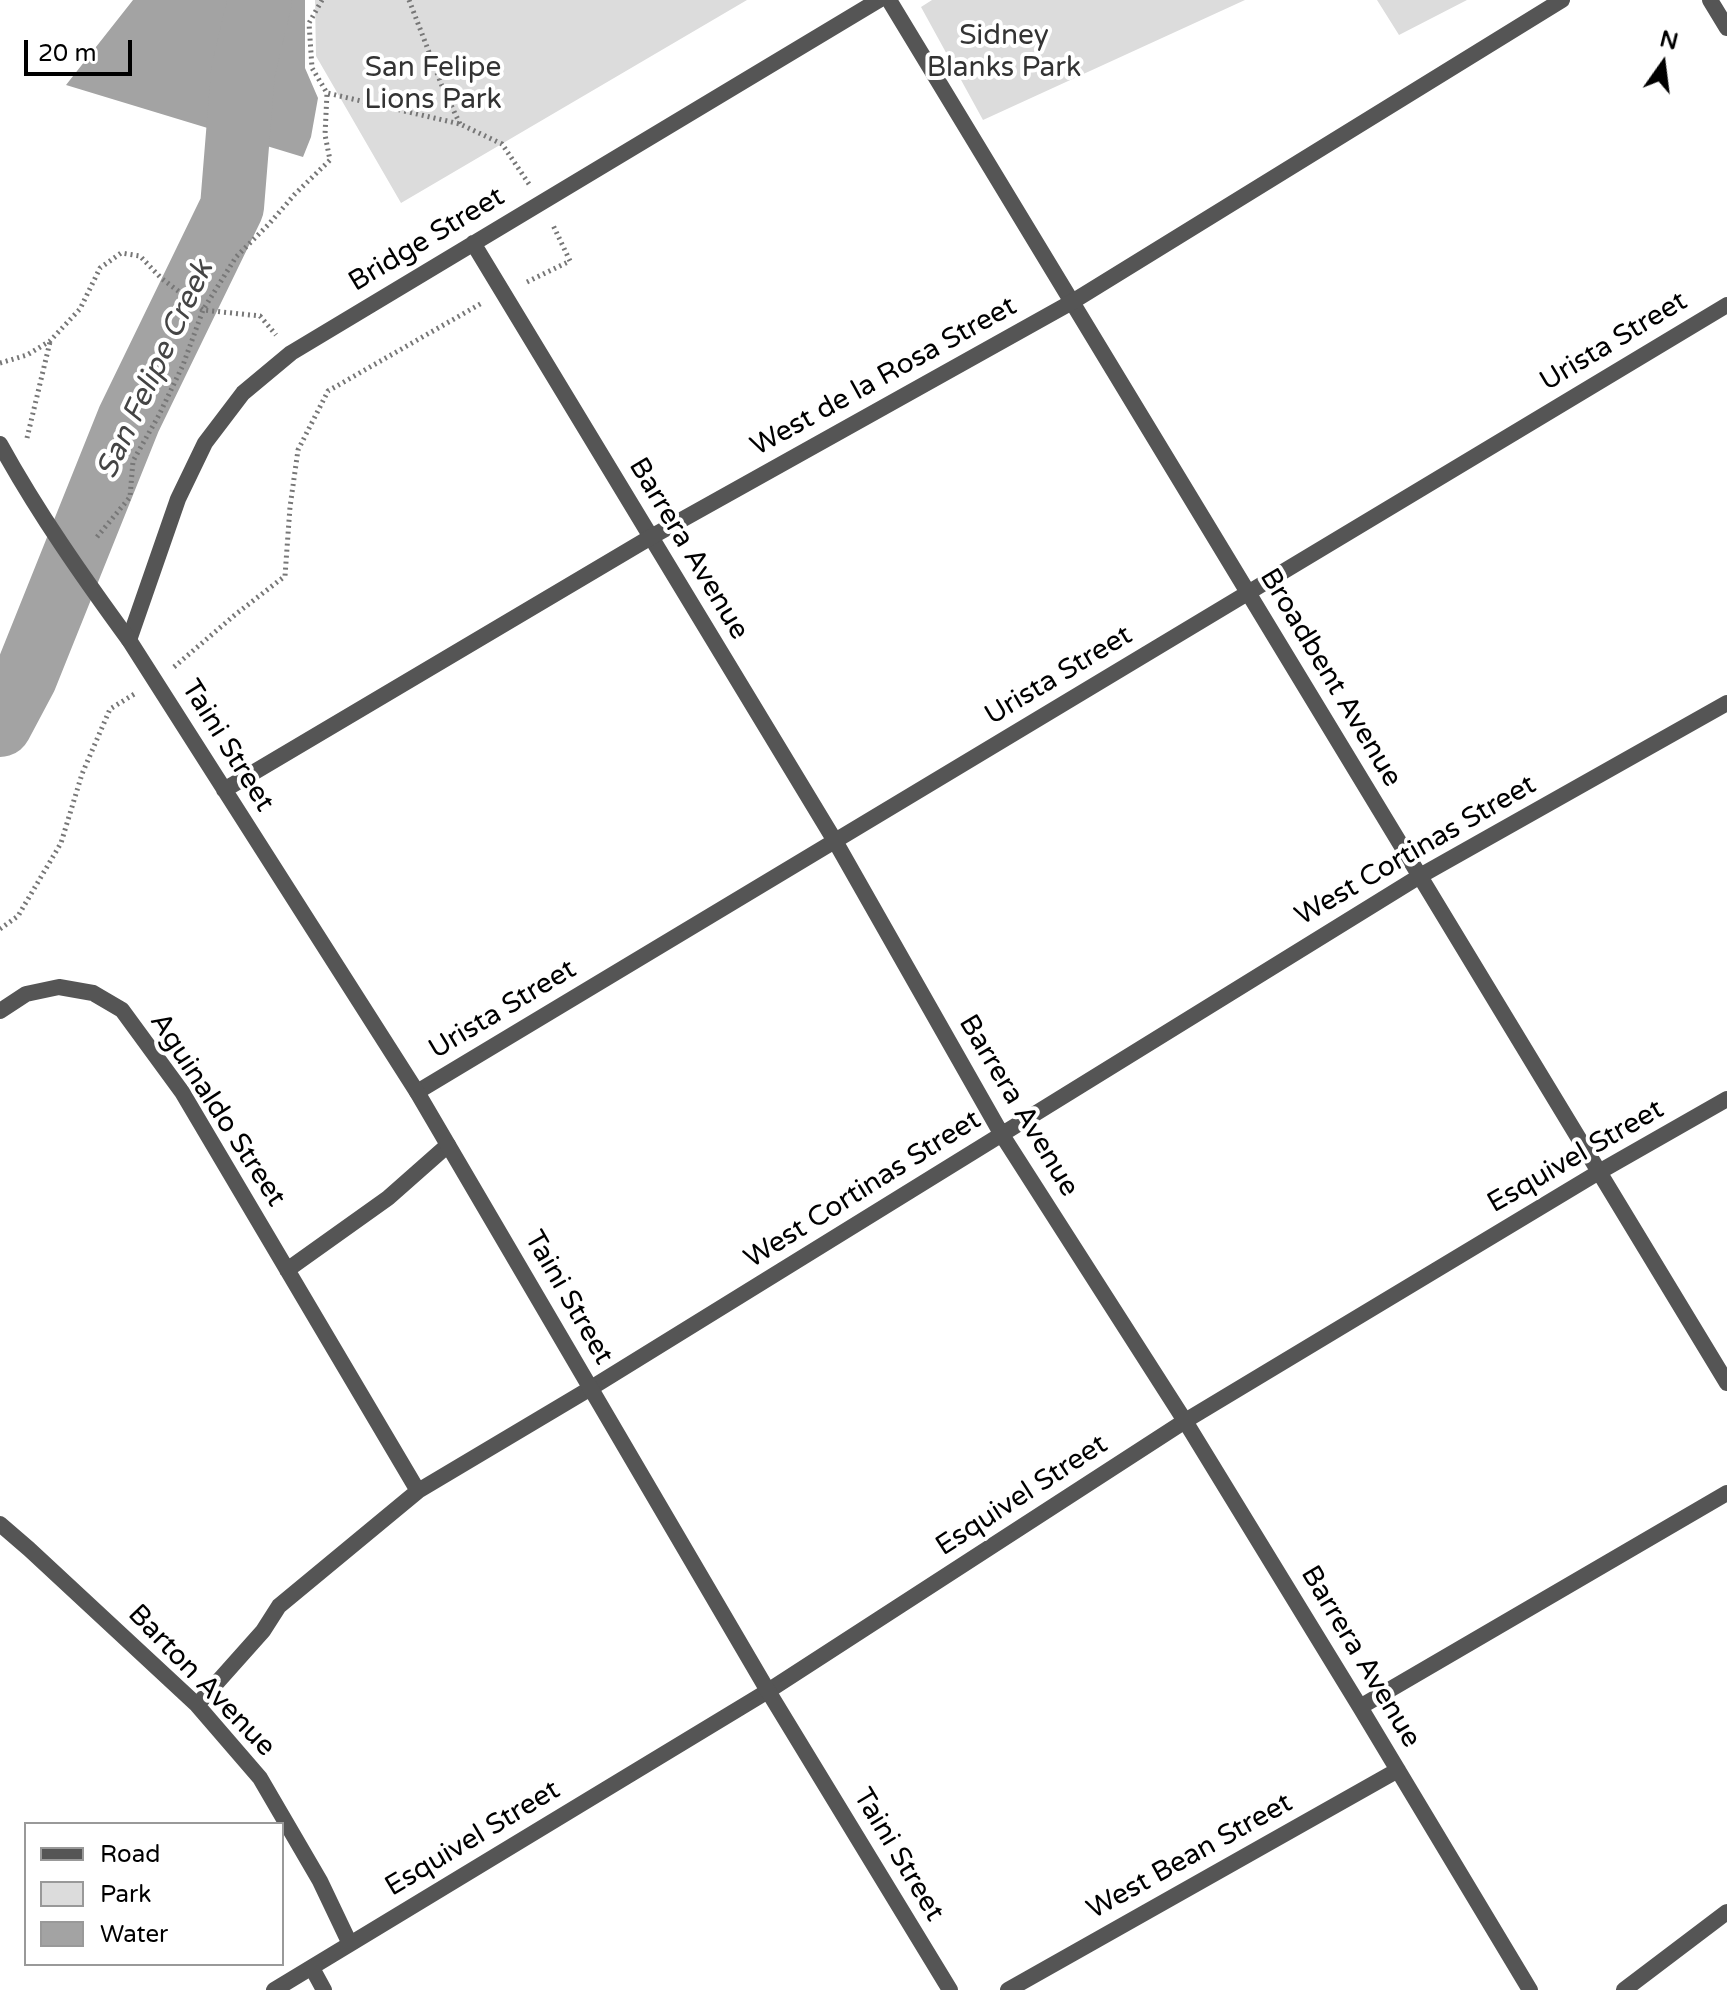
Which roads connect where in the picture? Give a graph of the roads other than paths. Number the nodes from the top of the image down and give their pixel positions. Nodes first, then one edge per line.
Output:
1 (879, 0) edge
2 (889, 0) edge
3 (1562, 0) edge
4 (1710, 0) edge
5 (1727, 28) edge
6 (473, 243) junction
7 (1072, 302) junction
8 (1727, 305) edge
9 (0, 444) edge
10 (651, 537) junction
11 (1248, 593) junction
12 (129, 640) junction
13 (1727, 703) edge
14 (224, 790) junction
15 (835, 841) junction
16 (1420, 876) junction
17 (0, 1011) edge
18 (417, 1092) junction
19 (1727, 1099) edge
20 (1002, 1135) junction
21 (448, 1145) junction
22 (1599, 1172) junction
23 (287, 1270) junction
24 (1727, 1383) edge
25 (591, 1388) junction
26 (1185, 1421) junction
27 (418, 1491) junction
28 (1727, 1493) edge
29 (0, 1524) edge
30 (768, 1691) junction
31 (197, 1705) junction
32 (1360, 1707) junction
33 (1398, 1770) junction
34 (1727, 1912) edge
35 (350, 1944) junction
36 (312, 1968) junction
37 (274, 1990) edge
38 (324, 1990) edge
39 (950, 1990) edge
40 (1008, 1990) edge
41 (1530, 1990) edge
42 (1624, 1990) edge

1 - 6 street, Bridge Street
2 - 7 street, Broadbent Avenue
3 - 7 street, West de la Rosa Street
4 - 5 street
6 - 10 street, Barrera Avenue
6 - 12 street, Bridge Street
7 - 10 street, West de la Rosa Street
7 - 11 street, Broadbent Avenue
8 - 11 street, Urista Street
9 - 12 street, Taini Street
10 - 14 street, West de la Rosa Street
10 - 15 street, Barrera Avenue
11 - 15 street, Urista Street
11 - 16 street, Broadbent Avenue
12 - 14 street, Taini Street
13 - 16 street, West Cortinas Street
14 - 18 street, Taini Street
15 - 18 street, Urista Street
15 - 20 street, Barrera Avenue
16 - 20 street, West Cortinas Street
16 - 22 street, Broadbent Avenue
17 - 23 street, Aguinaldo Street
18 - 21 street, Taini Street
19 - 22 street, Esquivel Street
20 - 25 street, West Cortinas Street
20 - 26 street, Barrera Avenue
21 - 23 street
21 - 25 street, Taini Street
22 - 24 street, Broadbent Avenue
22 - 26 street, Esquivel Street
23 - 27 street, Aguinaldo Street
25 - 27 street, West Cortinas Street
25 - 30 street, Taini Street
26 - 30 street, Esquivel Street
26 - 32 street, Barrera Avenue
27 - 31 street, West Cortinas Street
28 - 32 street
29 - 31 street, Barton Avenue
30 - 35 street, Esquivel Street
30 - 39 street, Taini Street
31 - 35 street, Barton Avenue
32 - 33 street, Barrera Avenue
33 - 40 street, West Bean Street
33 - 41 street, Barrera Avenue
34 - 42 street
35 - 36 street, Esquivel Street
36 - 37 street
36 - 38 street

